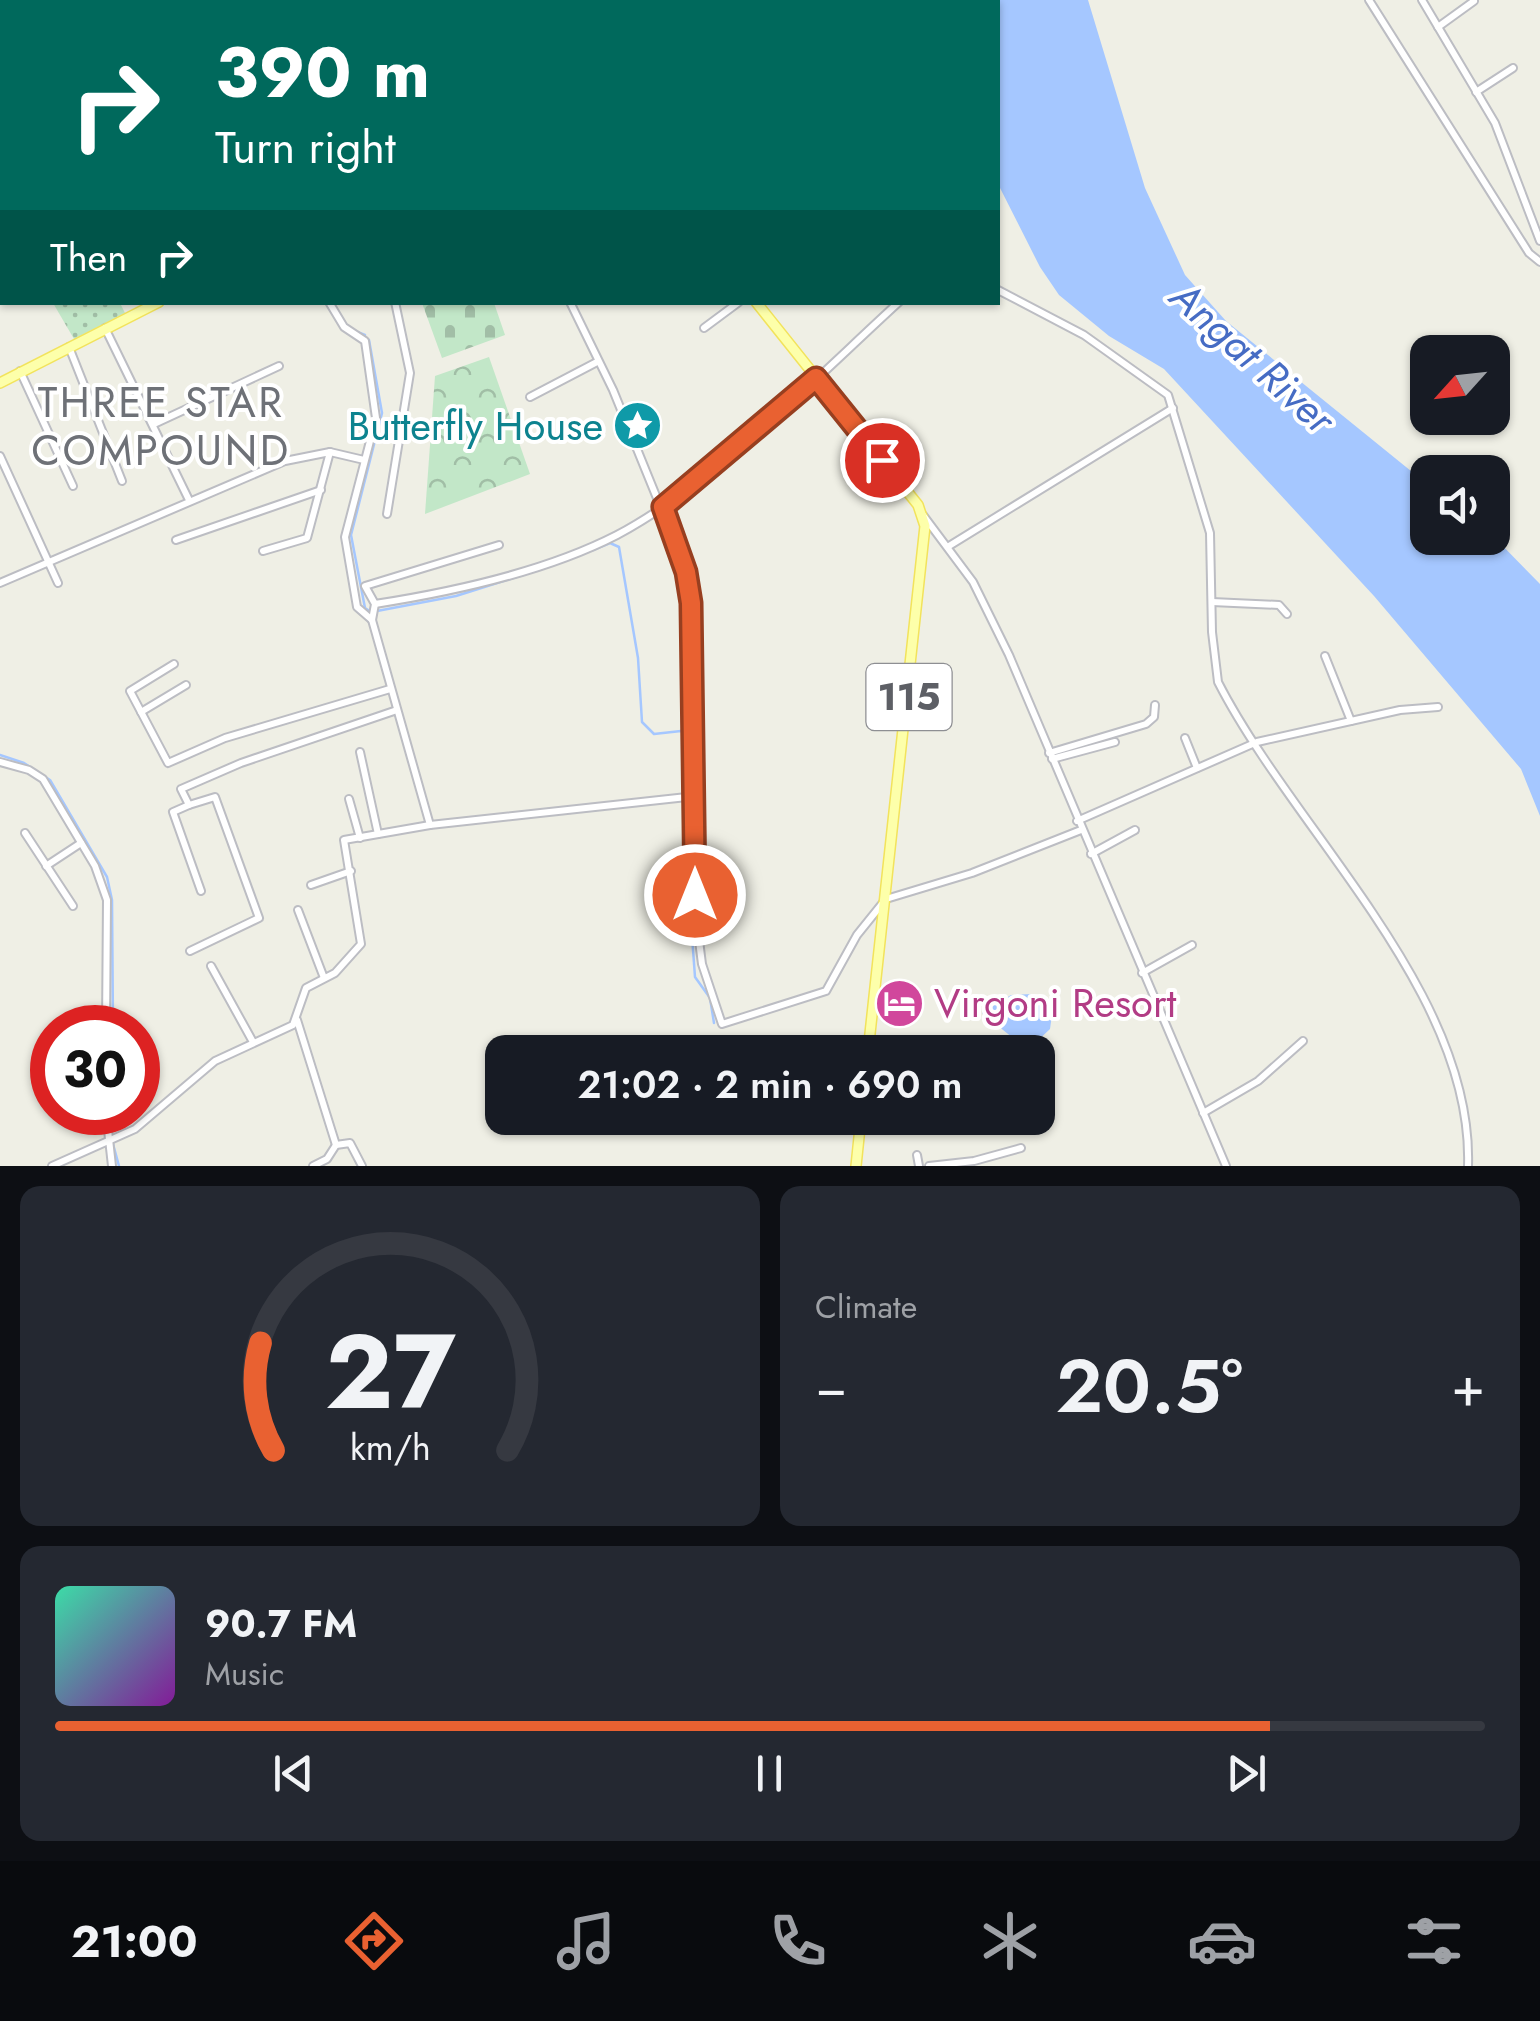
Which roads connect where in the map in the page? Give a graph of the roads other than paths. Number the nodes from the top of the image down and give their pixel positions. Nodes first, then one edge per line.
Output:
1 (1369, 0) edge
2 (1422, 0) edge
3 (1474, 2) edge
4 (1438, 27) junction
5 (1513, 68) dead end
6 (1476, 92) junction
7 (1540, 241) edge
8 (1540, 262) edge
9 (1000, 291) edge
10 (330, 305) edge
11 (397, 305) edge
12 (571, 305) edge
13 (735, 305) edge
14 (758, 305) edge
15 (896, 305) edge
16 (138, 307) edge
17 (105, 328) junction
18 (704, 328) dead end
19 (68, 346) junction
20 (597, 362) junction
21 (279, 366) dead end
22 (20, 371) junction
23 (816, 378) junction
24 (0, 383) edge
25 (530, 397) dead end
26 (1173, 408) junction
27 (154, 424) junction
28 (330, 452) junction
29 (0, 456) edge
30 (364, 460) junction
31 (122, 481) dead end
32 (73, 486) dead end
33 (321, 490) junction
34 (189, 500) junction
35 (663, 507) junction
36 (387, 514) dead end
37 (923, 515) junction
38 (176, 540) dead end
39 (500, 544) dead end
40 (948, 546) junction
41 (263, 552) dead end
42 (48, 560) junction
43 (0, 583) edge
44 (58, 584) dead end
45 (1212, 602) junction
46 (375, 604) junction
47 (1288, 614) dead end
48 (372, 620) junction
49 (1325, 656) dead end
50 (174, 664) dead end
51 (186, 685) dead end
52 (390, 689) junction
53 (1155, 705) dead end
54 (1438, 707) dead end
55 (397, 710) junction
56 (140, 712) junction
57 (1351, 722) junction
58 (1184, 738) dead end
59 (1115, 742) dead end
60 (1257, 742) junction
61 (360, 752) dead end
62 (1050, 756) junction
63 (0, 762) edge
64 (1197, 768) junction
65 (696, 796) junction
66 (349, 799) dead end
67 (189, 805) junction
68 (1077, 820) junction
69 (430, 826) junction
70 (1081, 830) junction
71 (1134, 830) dead end
72 (26, 833) dead end
73 (378, 834) junction
74 (360, 838) junction
75 (82, 843) junction
76 (1090, 854) junction
77 (46, 866) junction
78 (351, 871) junction
79 (311, 885) dead end
80 (201, 891) dead end
81 (886, 900) junction
82 (72, 906) dead end
83 (298, 910) dead end
84 (1192, 944) dead end
85 (190, 952) dead end
86 (211, 966) dead end
87 (1142, 973) junction
88 (324, 978) junction
89 (106, 1005) edge
90 (297, 1019) junction
91 (870, 1035) edge
92 (254, 1042) junction
93 (1303, 1042) dead end
94 (1203, 1112) junction
95 (106, 1135) edge
96 (859, 1135) edge
97 (106, 1142) junction
98 (336, 1146) junction
99 (1021, 1148) dead end
100 (998, 1154) junction
101 (917, 1155) dead end
102 (52, 1166) edge
103 (112, 1166) edge
104 (313, 1166) edge
105 (362, 1166) edge
106 (856, 1166) edge
107 (919, 1166) edge
108 (929, 1166) edge
109 (1000, 1166) edge
110 (1226, 1166) edge
111 (1468, 1166) edge

1 - 8 street
2 - 4 street
3 - 4 street
4 - 6 street
5 - 6 street
6 - 7 street
9 - 26 street
10 - 30 street
11 - 36 street
12 - 20 street
13 - 18 street
14 - 23 main road
15 - 23 street
16 - 17 main road
17 - 19 main road
17 - 27 street
19 - 22 main road
19 - 31 street
20 - 25 street
20 - 35 street
21 - 27 street
22 - 24 main road
22 - 32 street
23 - 35 street
23 - 37 main road
26 - 40 street
26 - 45 street
27 - 34 street
28 - 30 street
28 - 33 street
28 - 34 street
29 - 42 street
30 - 48 street
33 - 38 street
33 - 41 street
34 - 42 street
35 - 46 street
35 - 65 street
37 - 40 street
37 - 81 main road, 115
39 - 46 street
40 - 62 street
42 - 43 street
42 - 44 street
45 - 47 street
45 - 60 street
46 - 48 street
48 - 52 street
49 - 57 street
50 - 56 street
51 - 56 street
52 - 55 street
52 - 56 street
53 - 62 street
54 - 57 street
55 - 67 street
55 - 69 street
57 - 60 street
58 - 64 street
59 - 62 street
60 - 64 street
60 - 111 street
61 - 73 street
62 - 68 street
63 - 75 street
64 - 68 street
65 - 69 street
65 - 81 street
66 - 74 street
67 - 80 street
67 - 85 street
68 - 70 street
69 - 73 street
70 - 76 street
70 - 81 street
71 - 76 street
72 - 77 street
73 - 74 street
74 - 78 street
75 - 77 street
75 - 89 street
76 - 87 street
77 - 82 street
78 - 79 street
78 - 88 street
81 - 91 main road, 115
83 - 88 street
84 - 87 street
86 - 92 street
87 - 94 street
88 - 90 street
90 - 92 street
90 - 98 street
92 - 97 street
93 - 94 street
94 - 110 street
95 - 97 street
96 - 106 main road
97 - 102 street
97 - 103 street
98 - 104 street
98 - 105 street
99 - 100 street
100 - 108 street
100 - 109 street
101 - 107 street

